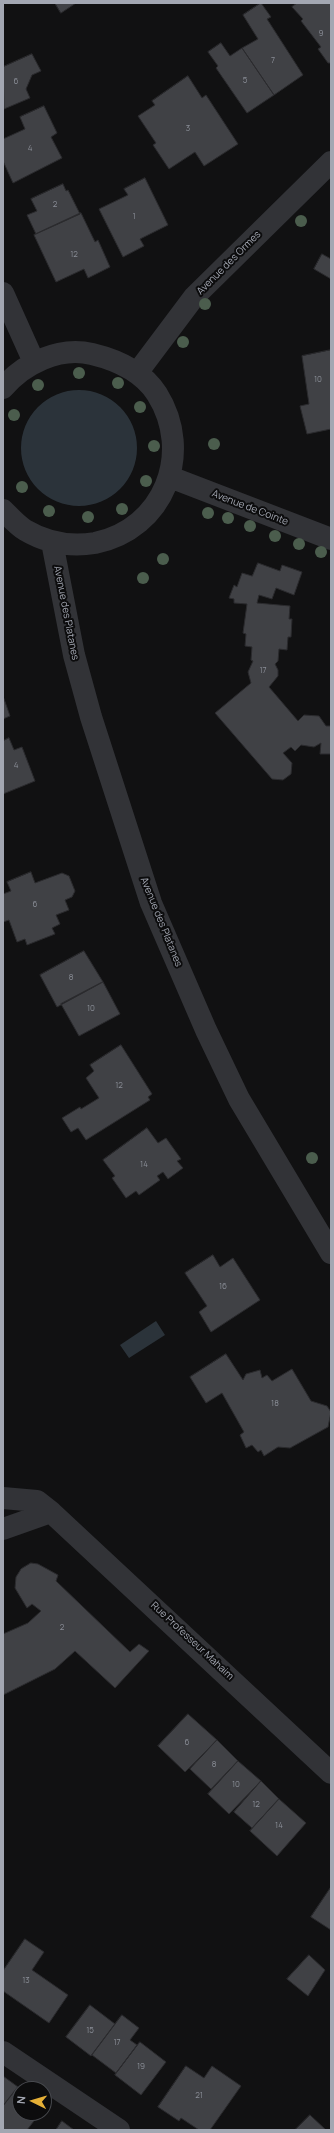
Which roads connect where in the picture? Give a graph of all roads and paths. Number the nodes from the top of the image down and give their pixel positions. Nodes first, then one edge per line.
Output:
1 (331, 162) edge
2 (3, 293) edge
3 (34, 362) junction
4 (137, 373) junction
5 (3, 388) edge
6 (170, 477) junction
7 (3, 510) edge
8 (331, 539) edge
9 (52, 542) junction
10 (331, 1253) edge
11 (3, 1498) edge
12 (51, 1512) junction
13 (3, 1529) edge
14 (331, 1773) edge
15 (3, 2052) edge
16 (119, 2130) edge

1 - 4 street, Avenue des Ormes
2 - 3 street
3 - 4 street
3 - 5 street
4 - 6 street
6 - 8 street, Avenue de Cointe
6 - 9 street
7 - 9 street
9 - 10 street, Avenue des Platanes
11 - 12 street, Rue Professeur Mahaim
12 - 13 street
12 - 14 street, Rue Professeur Mahaim
15 - 16 street

